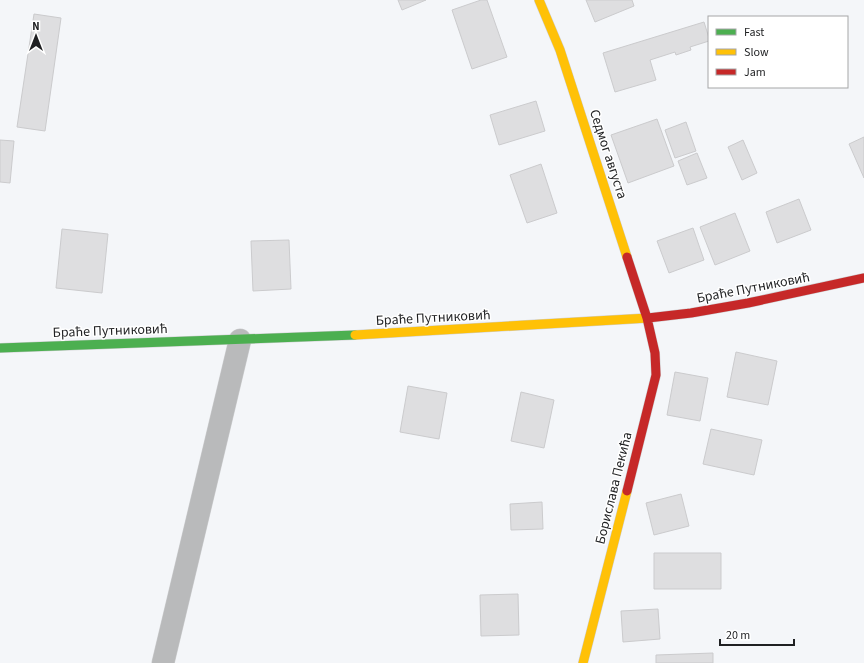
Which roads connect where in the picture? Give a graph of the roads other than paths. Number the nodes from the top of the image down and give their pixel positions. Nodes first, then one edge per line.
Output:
1 (539, 0) edge
2 (864, 278) edge
3 (647, 318) junction
4 (240, 340) junction
5 (0, 348) edge
6 (163, 663) edge
7 (583, 663) edge

1 - 3 street, Седмог августа
2 - 3 street, Браће Путниковић
3 - 4 street, Браће Путниковић
3 - 7 street, Борислава Пекића
4 - 5 street, Браће Путниковић
4 - 6 street

